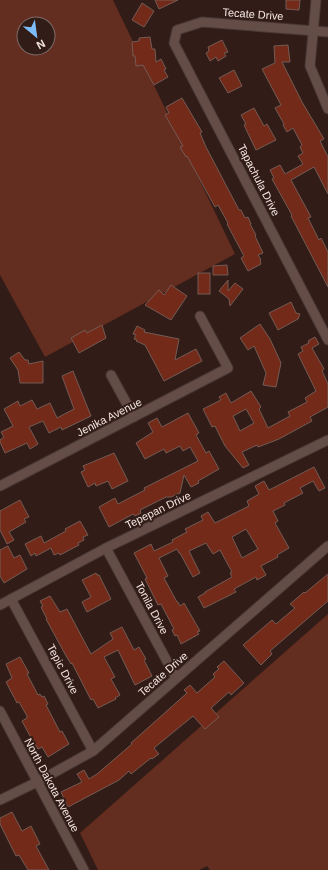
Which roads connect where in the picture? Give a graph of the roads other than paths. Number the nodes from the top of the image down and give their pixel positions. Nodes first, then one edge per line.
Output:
1 (316, 0) edge
2 (177, 30) joint
3 (312, 30) junction
4 (328, 32) edge
5 (328, 109) edge
6 (200, 316) dead end
7 (328, 340) edge
8 (111, 375) dead end
9 (134, 418) junction
10 (328, 440) edge
11 (0, 486) edge
12 (328, 546) edge
13 (106, 548) junction
14 (11, 599) junction
15 (0, 605) edge
16 (176, 678) junction
17 (0, 711) edge
18 (93, 751) junction
19 (37, 782) junction
20 (0, 800) edge
21 (84, 870) edge

1 - 3 street
2 - 3 street, Tecate Drive
2 - 7 street, Tapachula Drive
3 - 4 street, Tecate Drive
3 - 5 street
6 - 9 street, Jenika Avenue
8 - 9 street
9 - 11 street, Jenika Avenue
10 - 13 street, Tepepan Drive
12 - 16 street, Tecate Drive
13 - 14 street, Tepepan Drive
13 - 16 street, Tonila Drive
14 - 15 street, Tepepan Drive
14 - 18 street, Tepic Drive
16 - 18 street, Tecate Drive
17 - 19 street, North Dakota Avenue
18 - 19 street, Tecate Drive
19 - 20 street, Tecate Drive
19 - 21 street, North Dakota Avenue

